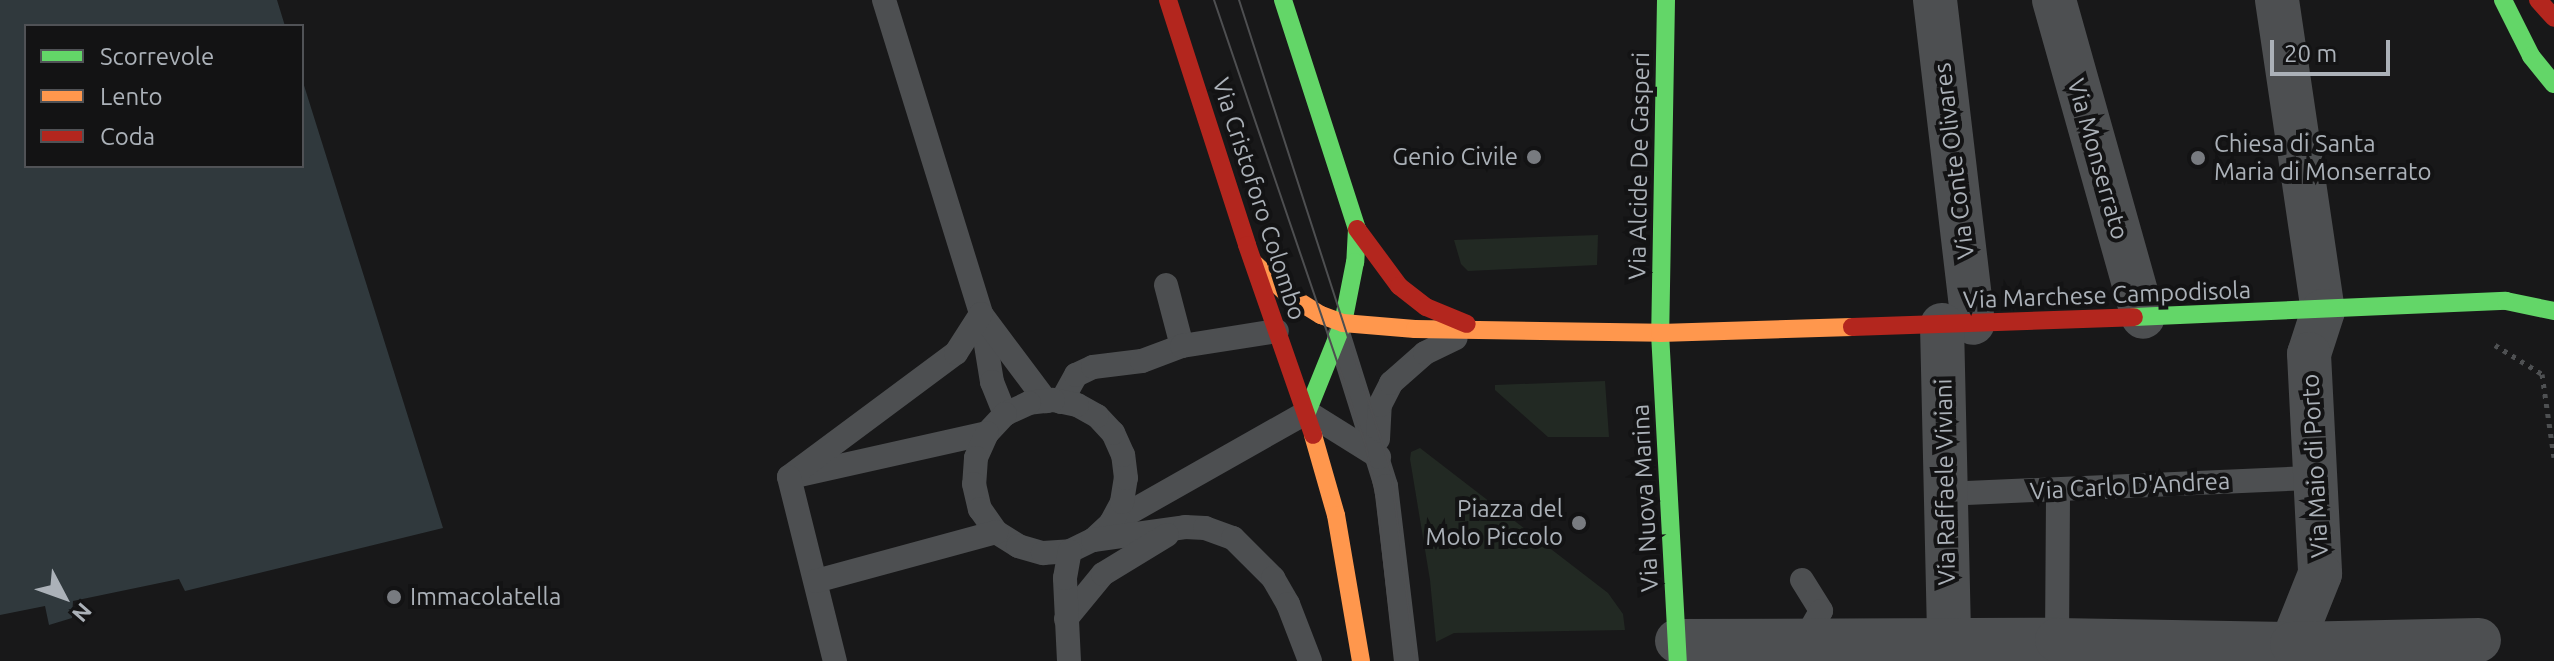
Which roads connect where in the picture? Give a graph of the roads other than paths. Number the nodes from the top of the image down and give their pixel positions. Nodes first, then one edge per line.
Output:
1 (884, 0) edge
2 (1168, 0) edge
3 (1283, 0) edge
4 (1666, 0) edge
5 (1935, 0) edge
6 (2054, 0) edge
7 (2277, 0) edge
8 (2503, 0) edge
9 (2538, 0) edge
10 (2554, 18) edge
11 (2554, 84) edge
12 (1357, 229) junction
13 (1254, 263) junction
14 (1166, 285) dead end
15 (2323, 311) junction
16 (2554, 311) edge
17 (981, 314) junction
18 (2143, 317) junction
19 (1957, 324) junction
20 (1481, 329) junction
21 (1341, 330) junction
22 (1277, 331) junction
23 (1660, 333) junction
24 (1182, 346) junction
25 (1054, 401) junction
26 (1307, 412) junction
27 (1005, 414) junction
28 (987, 433) junction
29 (1379, 457) junction
30 (789, 477) junction
31 (2316, 478) junction
32 (2058, 490) junction
33 (1944, 494) junction
34 (1185, 527) junction
35 (1102, 531) junction
36 (996, 532) junction
37 (1070, 551) junction
38 (1802, 580) dead end
39 (816, 581) junction
40 (1066, 619) junction
41 (2479, 640) dead end
42 (1804, 641) junction
43 (1907, 648) edge
44 (2057, 650) edge
45 (1678, 651) edge
46 (2291, 652) edge
47 (835, 661) edge
48 (1069, 661) edge
49 (1310, 661) edge
50 (1361, 661) edge
51 (1407, 661) edge

1 - 17 lane
2 - 13 main road, Via Cristoforo Colombo
3 - 12 main road
4 - 23 main road, Via Alcide De Gasperi
5 - 19 street, Via Conte Olivares
6 - 18 street, Via Monserrato
7 - 15 street, Via Maio di Porto
8 - 11 main road
9 - 10 main road
12 - 20 main road
12 - 21 main road
13 - 21 main road
13 - 22 main road, Via Cristoforo Colombo
14 - 24 lane
15 - 16 main road, Via Marchese Campodisola
15 - 18 main road, Via Marchese Campodisola
15 - 31 street, Via Maio di Porto
17 - 25 lane
17 - 27 lane
17 - 30 lane
18 - 19 main road, Via Marchese Campodisola
19 - 23 main road, Via Marchese Campodisola
19 - 33 street, Via Raffaele Viviani
20 - 21 main road, Via Marchese Campodisola
20 - 23 main road, Via Marchese Campodisola
20 - 29 lane
21 - 26 main road
21 - 29 lane
22 - 24 lane
22 - 26 main road, Via Cristoforo Colombo
23 - 45 main road, Via Nuova Marina
24 - 25 lane
25 - 27 lane
25 - 35 lane
26 - 29 lane
26 - 35 lane
26 - 50 main road
27 - 28 lane
28 - 30 lane
28 - 36 lane
29 - 51 lane
30 - 39 lane
31 - 32 lane, Via Carlo D'Andrea
31 - 46 street, Via Maio di Porto
32 - 33 lane, Via Carlo D'Andrea
32 - 44 lane
33 - 43 street, Via Raffaele Viviani
34 - 35 lane
34 - 40 lane
34 - 49 lane
35 - 37 lane
36 - 37 lane
36 - 39 lane
37 - 40 lane
38 - 42 lane
39 - 47 lane
40 - 48 lane
41 - 46 street
42 - 43 street
42 - 45 street
43 - 44 street
44 - 46 street

